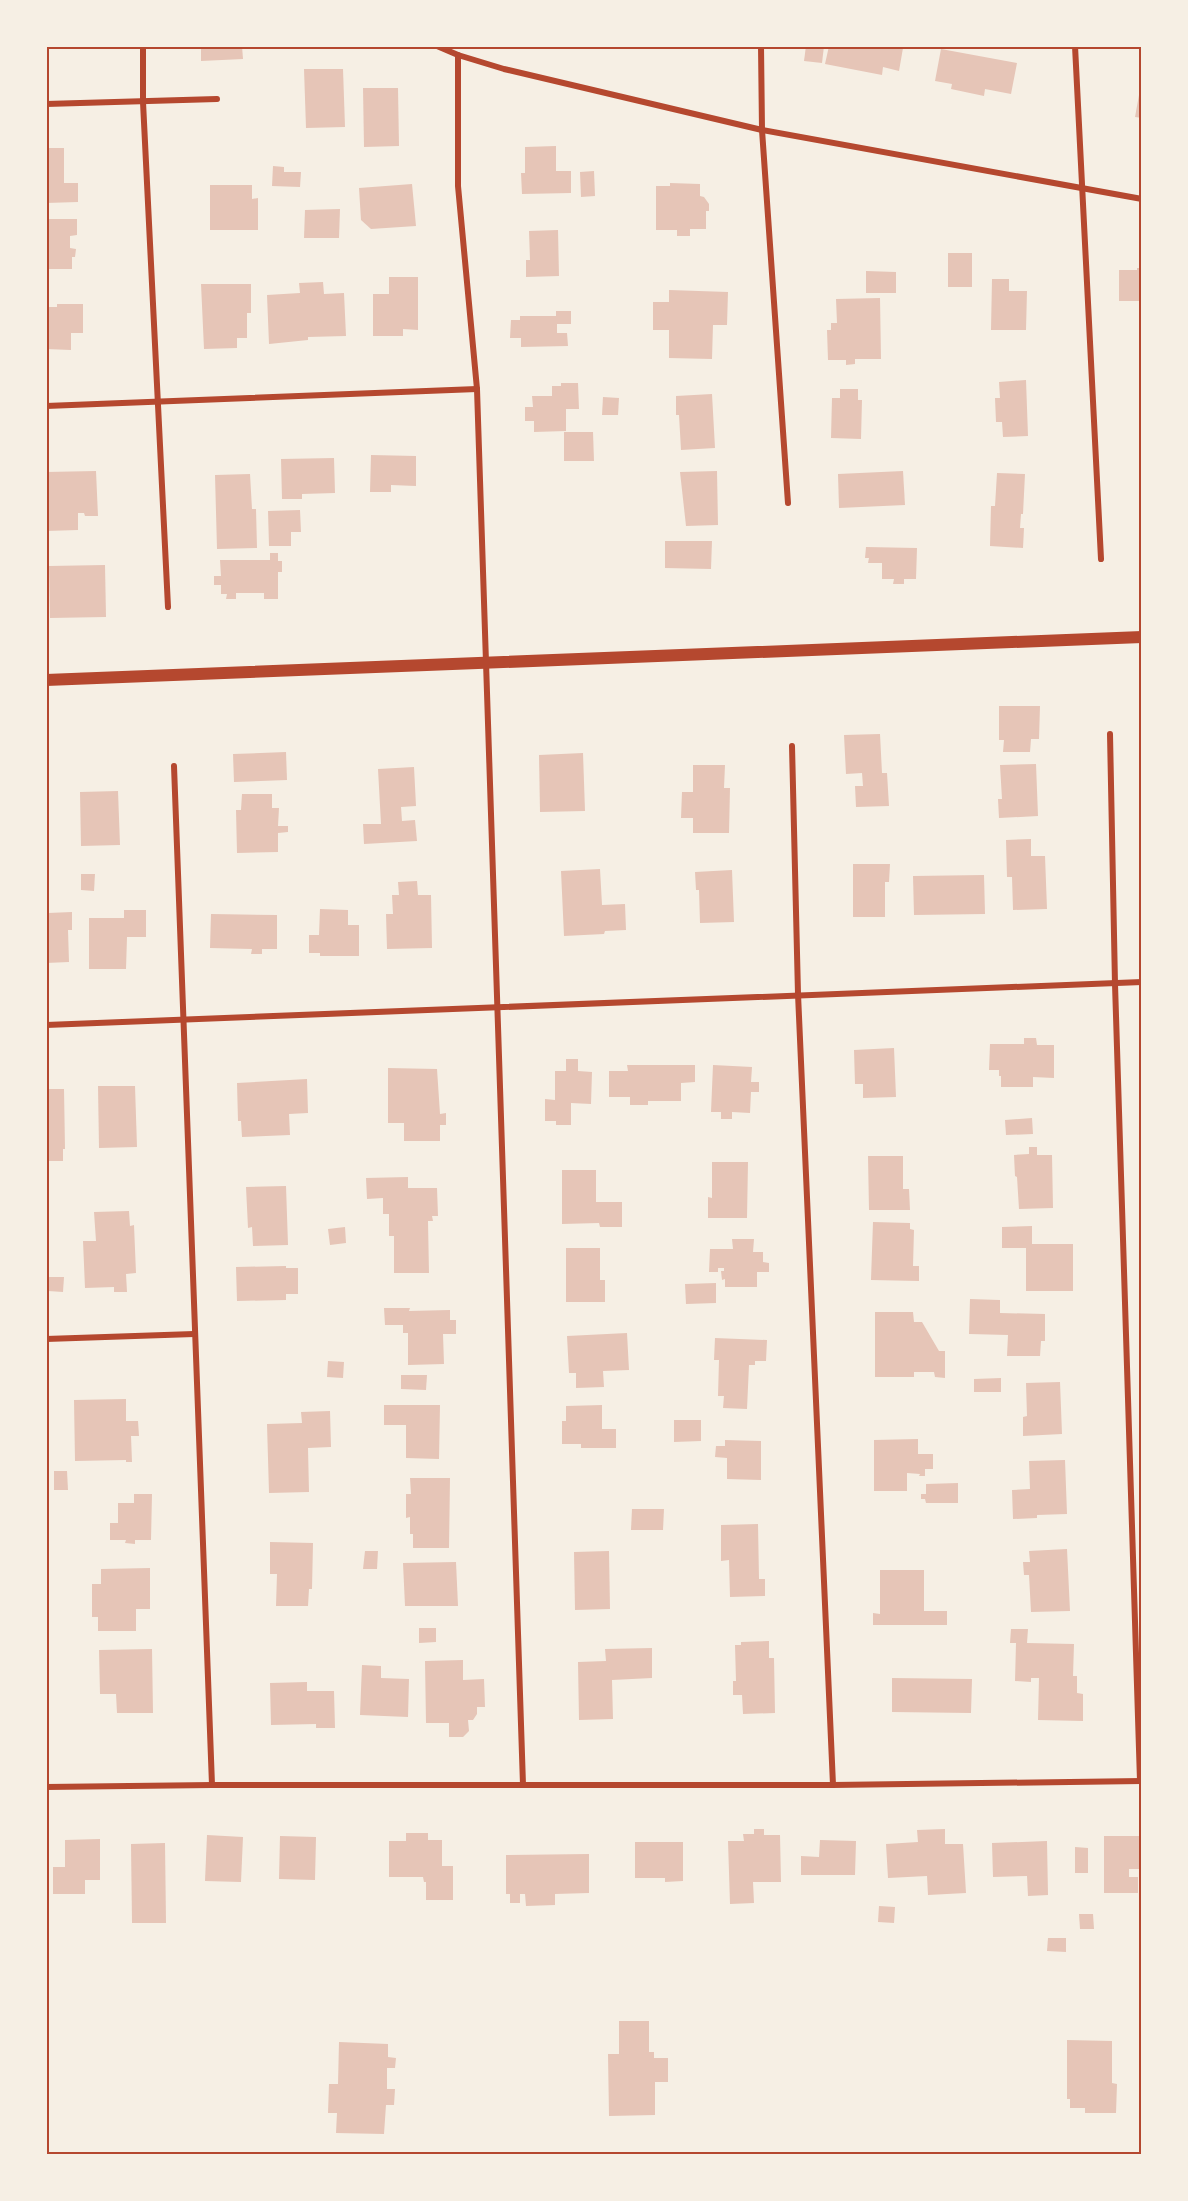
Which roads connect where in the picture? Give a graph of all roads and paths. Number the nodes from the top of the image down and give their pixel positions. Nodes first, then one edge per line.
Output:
1 (143, 46) edge
2 (437, 46) edge
3 (761, 46) edge
4 (1075, 46) edge
5 (458, 56) junction
6 (217, 99) dead end
7 (144, 102) junction
8 (46, 104) edge
9 (762, 130) junction
10 (1082, 188) junction
11 (1142, 199) edge
12 (477, 389) junction
13 (158, 401) junction
14 (46, 406) edge
15 (788, 503) dead end
16 (1101, 559) dead end
17 (168, 607) dead end
18 (1142, 637) edge
19 (486, 663) junction
20 (46, 680) edge
21 (1110, 734) dead end
22 (792, 746) dead end
23 (174, 766) dead end
24 (1142, 982) edge
25 (1115, 984) junction
26 (798, 994) junction
27 (496, 1007) junction
28 (184, 1019) junction
29 (46, 1025) edge
30 (194, 1334) junction
31 (46, 1339) edge
32 (1141, 1781) edge
33 (212, 1785) junction
34 (523, 1785) junction
35 (833, 1785) junction
36 (46, 1786) edge

1 - 7 street
2 - 5 street
3 - 9 street
4 - 10 street
5 - 9 street
5 - 12 street
6 - 7 street
7 - 8 street
7 - 13 street
9 - 10 street
9 - 15 street
10 - 11 street
10 - 16 street
12 - 13 street
12 - 19 street
13 - 14 street
13 - 17 street
18 - 19 main road
19 - 20 main road
19 - 27 street
21 - 25 street
22 - 26 street
23 - 28 street
24 - 25 street
25 - 26 street
25 - 32 street
26 - 27 street
26 - 35 street
27 - 28 street
27 - 34 street
28 - 29 street
28 - 30 street
30 - 31 street
30 - 33 street
32 - 35 street
33 - 34 street
33 - 36 street
34 - 35 street

